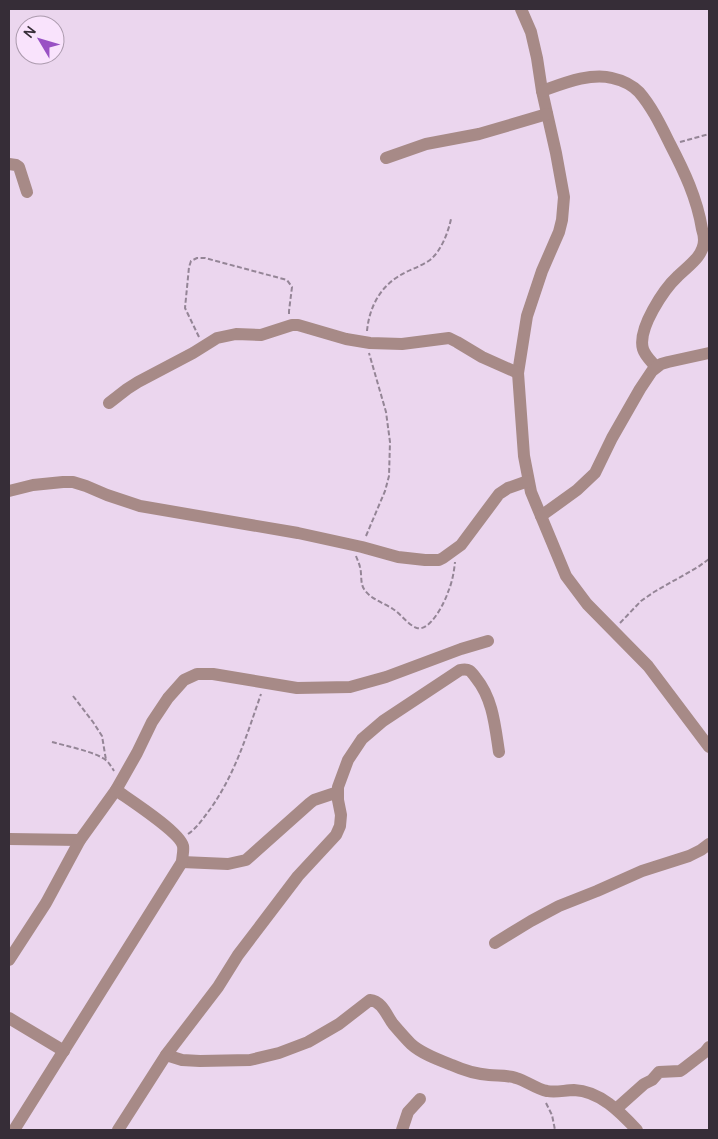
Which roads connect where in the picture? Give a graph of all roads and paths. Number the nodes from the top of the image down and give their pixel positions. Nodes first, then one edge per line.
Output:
1 (521, 9) edge
2 (542, 91) junction
3 (547, 114) junction
4 (709, 134) edge
5 (670, 143) junction
6 (386, 158) dead end
7 (9, 164) edge
8 (27, 192) dead end
9 (451, 220) dead end
10 (292, 326) junction
11 (366, 342) junction
12 (203, 346) junction
13 (709, 353) edge
14 (656, 367) junction
15 (518, 373) junction
16 (109, 403) dead end
17 (528, 481) junction
18 (9, 491) edge
19 (541, 516) junction
20 (347, 544) junction
21 (362, 547) junction
22 (458, 547) junction
23 (709, 559) edge
24 (614, 630) junction
25 (488, 641) dead end
26 (264, 683) junction
27 (73, 696) dead end
28 (52, 742) dead end
29 (709, 747) edge
30 (499, 752) dead end
31 (106, 760) junction
32 (118, 786) junction
33 (338, 792) junction
34 (9, 839) edge
35 (180, 839) junction
36 (80, 840) junction
37 (709, 844) edge
38 (182, 862) junction
39 (495, 943) dead end
40 (9, 960) edge
41 (9, 1018) edge
42 (709, 1047) edge
43 (64, 1051) junction
44 (166, 1055) junction
45 (540, 1089) junction
46 (420, 1099) dead end
47 (616, 1109) junction
48 (14, 1130) edge
49 (118, 1130) edge
50 (402, 1130) edge
51 (555, 1130) edge
52 (636, 1130) edge

1 - 2 street
2 - 3 street
2 - 5 street
3 - 6 street
3 - 15 street
4 - 5 path
5 - 14 street
7 - 8 street
9 - 11 path
10 - 11 street
10 - 12 street
10 - 12 path
11 - 15 street
11 - 21 path
12 - 16 street
13 - 14 street
14 - 19 street
15 - 17 street
17 - 19 street
17 - 22 street
18 - 20 street
19 - 24 street
20 - 21 street
20 - 22 path
21 - 22 street
23 - 24 path
24 - 29 street
25 - 26 street
26 - 32 street
26 - 35 path
27 - 31 path
28 - 31 path
30 - 33 street
31 - 32 path
32 - 35 street
32 - 36 street
33 - 38 street
33 - 44 street
34 - 36 street
35 - 38 street
36 - 40 street
37 - 39 street
38 - 43 street
41 - 43 street
42 - 47 street
43 - 48 street
44 - 45 street
44 - 49 street
45 - 47 street
45 - 51 path
46 - 50 street
47 - 52 street

